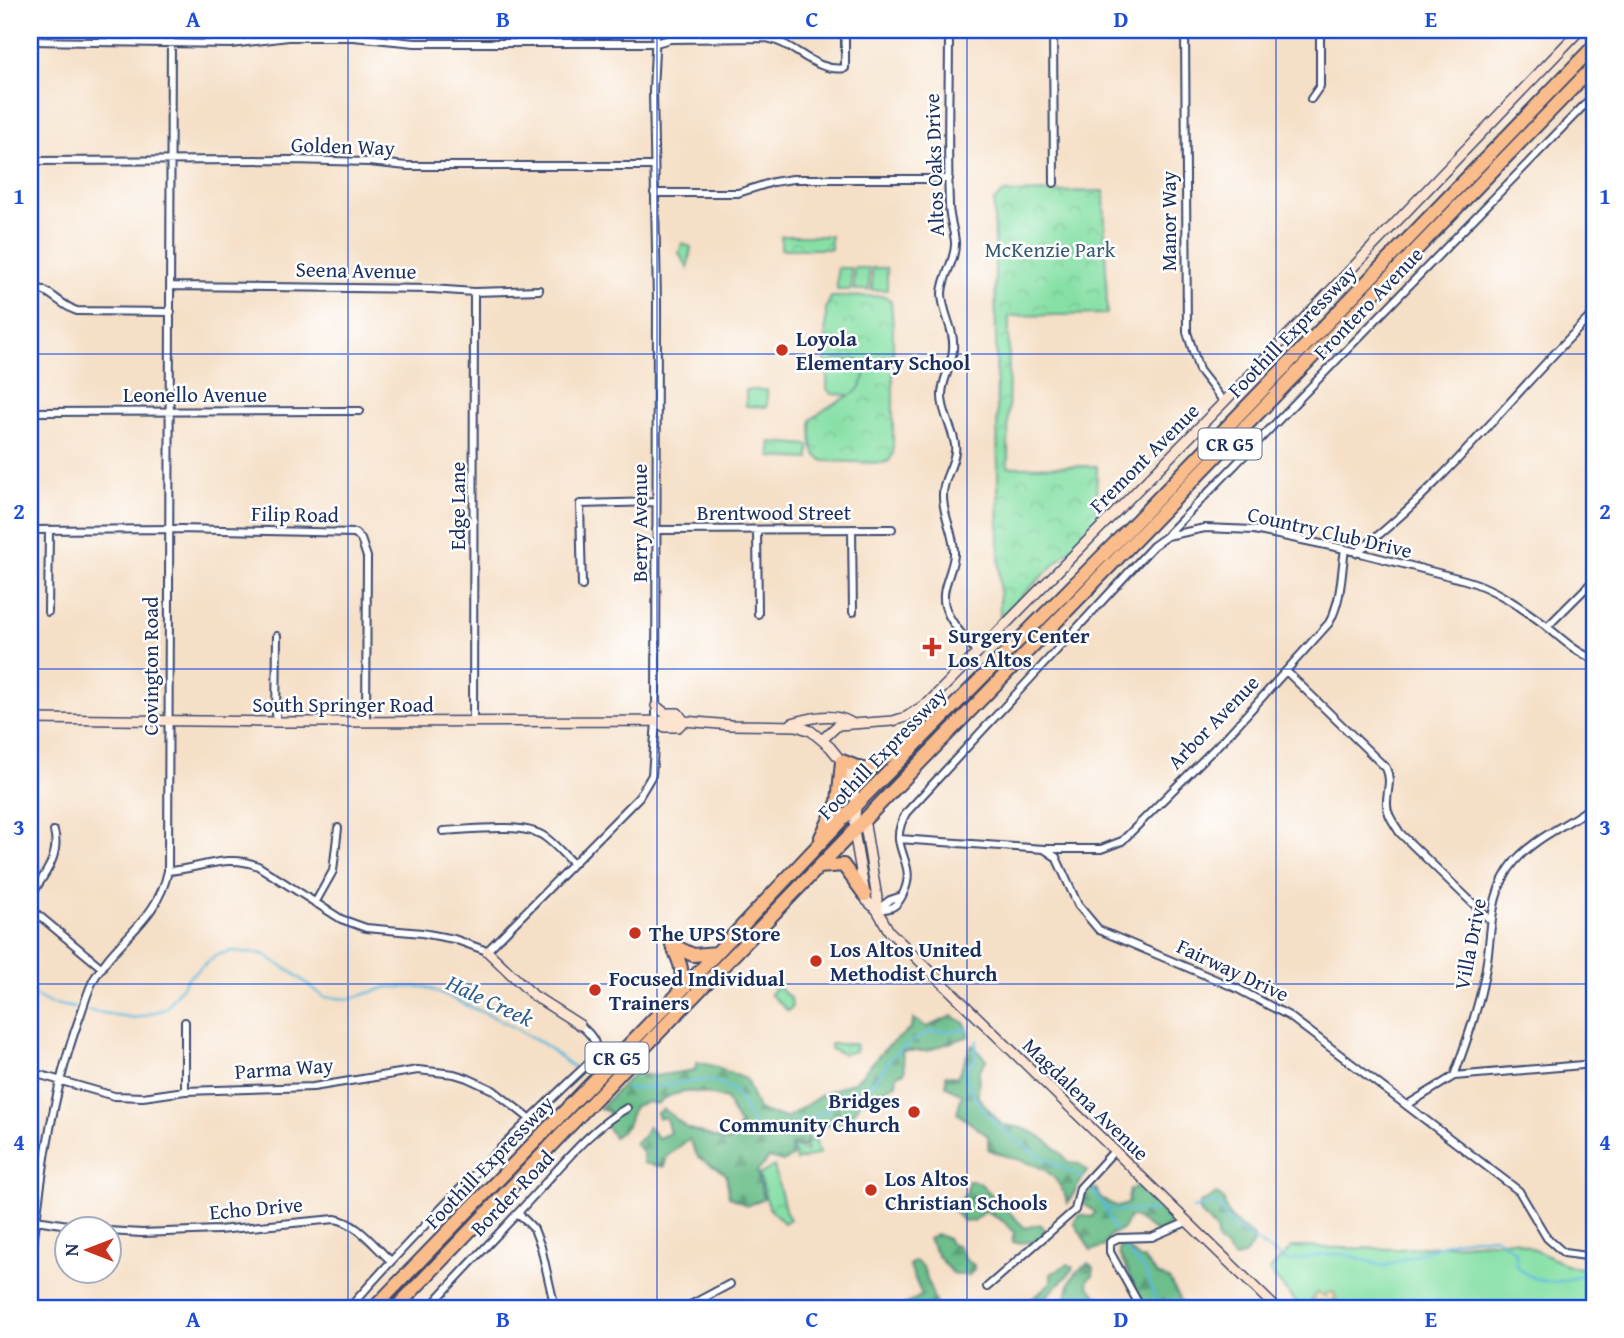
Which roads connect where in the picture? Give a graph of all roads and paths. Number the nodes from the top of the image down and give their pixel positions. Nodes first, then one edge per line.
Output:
1 (171, 30) edge
2 (656, 30) edge
3 (845, 30) edge
4 (949, 30) edge
5 (1053, 30) edge
6 (1185, 30) edge
7 (1320, 30) edge
8 (1580, 30) edge
9 (30, 41) edge
10 (171, 42) junction
11 (656, 43) junction
12 (1594, 46) edge
13 (1594, 66) edge
14 (1594, 95) edge
15 (1311, 99) dead end
16 (30, 161) edge
17 (170, 161) junction
18 (654, 166) junction
19 (949, 179) junction
20 (1054, 183) dead end
21 (654, 193) junction
22 (172, 286) junction
23 (30, 288) edge
24 (539, 290) dead end
25 (474, 292) junction
26 (171, 312) junction
27 (1594, 313) edge
28 (1224, 402) junction
29 (168, 411) junction
30 (360, 411) dead end
31 (30, 412) edge
32 (656, 502) junction
33 (169, 529) junction
34 (852, 529) junction
35 (892, 529) dead end
36 (30, 530) edge
37 (49, 530) junction
38 (656, 530) junction
39 (757, 530) junction
40 (1167, 536) junction
41 (1345, 549) junction
42 (1356, 553) junction
43 (1594, 580) edge
44 (582, 586) dead end
45 (48, 612) dead end
46 (853, 612) dead end
47 (758, 614) dead end
48 (1547, 627) junction
49 (277, 636) dead end
50 (978, 653) junction
51 (1594, 659) edge
52 (1286, 671) junction
53 (656, 705) junction
54 (30, 719) edge
55 (167, 720) junction
56 (656, 721) junction
57 (684, 721) junction
58 (276, 722) junction
59 (366, 722) junction
60 (473, 722) junction
61 (851, 723) junction
62 (787, 724) junction
63 (933, 728) junction
64 (822, 740) junction
65 (842, 761) junction
66 (856, 805) junction
67 (1594, 805) edge
68 (864, 820) junction
69 (338, 828) dead end
70 (54, 831) dead end
71 (443, 831) dead end
72 (854, 831) junction
73 (899, 839) junction
74 (815, 848) junction
75 (1044, 849) junction
76 (573, 864) junction
77 (819, 867) junction
78 (168, 871) junction
79 (865, 895) junction
80 (30, 897) edge
81 (315, 904) junction
82 (30, 908) edge
83 (877, 910) junction
84 (1490, 920) junction
85 (487, 951) junction
86 (717, 953) junction
87 (102, 968) junction
88 (678, 994) junction
89 (185, 1022) dead end
90 (580, 1025) joint
91 (1594, 1064) edge
92 (30, 1072) edge
93 (1454, 1076) junction
94 (59, 1082) junction
95 (185, 1091) junction
96 (1407, 1105) junction
97 (627, 1108) dead end
98 (530, 1119) junction
99 (1114, 1151) junction
100 (518, 1213) junction
101 (33, 1220) edge
102 (1187, 1222) junction
103 (52, 1223) edge
104 (122, 1232) edge
105 (1594, 1256) edge
106 (391, 1261) junction
107 (30, 1270) edge
108 (730, 1284) dead end
109 (987, 1287) dead end
110 (349, 1308) edge
111 (374, 1308) edge
112 (396, 1308) edge
113 (429, 1308) edge
114 (555, 1308) edge
115 (685, 1308) edge
116 (1141, 1308) edge
117 (1276, 1308) edge

1 - 10 street, Covington Road
2 - 11 street, Berry Avenue
3 - 11 street
4 - 19 street, Altos Oaks Drive
5 - 20 street
6 - 28 street, Manor Way
7 - 15 street
8 - 28 street, Fremont Avenue
9 - 10 street
10 - 11 street
10 - 17 street, Covington Road
11 - 18 street, Berry Avenue
12 - 63 highway, Foothill Expressway / CR G5
13 - 68 highway, Foothill Expressway / CR G5
14 - 40 street, Frontero Avenue
16 - 17 street, Golden Way
17 - 18 street, Golden Way
17 - 22 street, Covington Road
18 - 21 street, Berry Avenue
19 - 21 street
19 - 50 street, Altos Oaks Drive
21 - 32 street, Berry Avenue
22 - 25 street, Seena Avenue
22 - 26 street, Covington Road
23 - 26 street
24 - 25 street, Seena Avenue
25 - 60 street, Edge Lane
26 - 29 street, Covington Road
27 - 42 street
28 - 50 street, Fremont Avenue
29 - 30 street, Leonello Avenue
29 - 31 street, Leonello Avenue
29 - 33 street, Covington Road
32 - 38 street, Berry Avenue
32 - 44 street
33 - 37 street
33 - 55 street, Covington Road
33 - 59 street, Filip Road
34 - 35 street, Brentwood Street
34 - 39 street, Brentwood Street
34 - 46 street
36 - 37 street
37 - 45 street
38 - 39 street, Brentwood Street
38 - 53 street, Berry Avenue
39 - 47 street
40 - 41 street, Country Club Drive
40 - 73 street, Country Club Drive
41 - 42 street, Country Club Drive
41 - 52 street, Arbor Avenue
42 - 48 street, Country Club Drive
43 - 48 street
48 - 51 street, Country Club Drive
49 - 58 street
50 - 61 street, Fremont Avenue
52 - 75 street, Arbor Avenue
52 - 84 street
53 - 56 street, Berry Avenue
53 - 57 street
54 - 55 street, South Springer Road
55 - 58 street, South Springer Road
55 - 78 street, Covington Road
56 - 57 street, South Springer Road
56 - 60 street, South Springer Road
56 - 76 street, Berry Avenue
57 - 62 street, South Springer Road
58 - 59 street, South Springer Road
59 - 60 street, South Springer Road
61 - 62 street
61 - 64 street, Fremont Avenue
62 - 64 street, South Springer Road
63 - 65 highway
63 - 66 highway, Foothill Expressway / CR G5
64 - 65 street, South Springer Road
65 - 66 street, South Springer Road
65 - 74 highway
66 - 68 street, Magdalena Avenue
66 - 72 street, Magdalena Avenue
66 - 74 highway, Foothill Expressway / CR G5
67 - 84 street, Villa Drive
68 - 72 highway, Foothill Expressway / CR G5
68 - 83 street, Magdalena Avenue
69 - 81 street
70 - 80 street
71 - 76 street
72 - 77 highway, Foothill Expressway / CR G5
72 - 79 street, Magdalena Avenue
73 - 75 street
73 - 83 street
74 - 86 highway, Foothill Expressway / CR G5
75 - 96 street, Fairway Drive
76 - 85 street, Berry Avenue
77 - 79 highway
77 - 112 highway, Foothill Expressway / CR G5
78 - 81 street
78 - 87 street, Covington Road
79 - 83 street, Magdalena Avenue
81 - 85 street
82 - 87 street
83 - 99 street, Magdalena Avenue
84 - 93 street, Villa Drive
85 - 90 street
86 - 88 highway, Foothill Expressway / CR G5
86 - 88 highway
87 - 94 street, Covington Road
88 - 111 highway, Foothill Expressway / CR G5
89 - 95 street
90 - 98 street
91 - 93 street
92 - 94 street, Parma Way
93 - 96 street
94 - 95 street, Parma Way
94 - 101 street, Covington Road
95 - 98 street, Parma Way
96 - 105 street, Fairway Drive
97 - 100 street, Border Road
98 - 106 street
99 - 102 street, Magdalena Avenue
99 - 109 street
100 - 113 street, Border Road
100 - 114 street
101 - 103 street
101 - 107 street, Covington Road
102 - 116 street
102 - 117 street, Magdalena Avenue
104 - 106 street, Echo Drive
106 - 110 street
108 - 115 street

